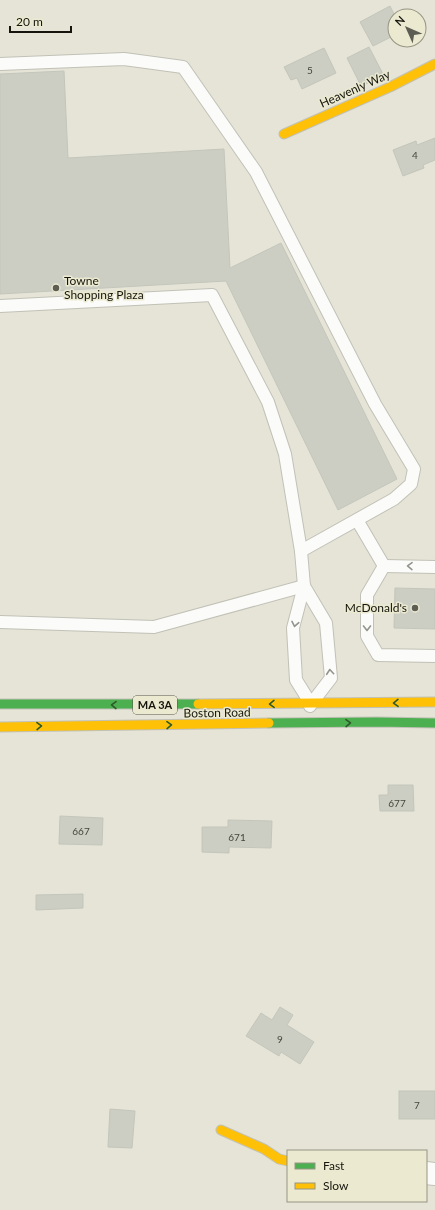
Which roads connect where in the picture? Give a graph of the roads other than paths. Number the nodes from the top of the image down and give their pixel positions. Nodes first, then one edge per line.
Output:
1 (0, 64) edge
2 (435, 64) edge
3 (284, 134) dead end
4 (0, 306) edge
5 (357, 520) junction
6 (301, 551) junction
7 (384, 566) junction
8 (435, 567) edge
9 (304, 586) junction
10 (0, 622) edge
11 (435, 656) edge
12 (435, 702) edge
13 (0, 704) edge
14 (310, 704) junction
15 (435, 723) edge
16 (309, 724) junction
17 (0, 727) edge
18 (221, 1130) dead end
19 (287, 1161) edge

1 - 5 lane
2 - 3 main road, Heavenly Way
4 - 6 lane
5 - 6 lane
5 - 7 lane
6 - 9 lane
8 -> 7 lane
7 -> 11 lane
9 - 10 lane
9 -> 14 lane
14 -> 9 lane
12 -> 14 main road, Boston Road / MA 3A
14 -> 13 main road, Boston Road / MA 3A
14 - 16 lane
16 -> 15 main road, Boston Road / MA 3A
17 -> 16 main road, Boston Road / MA 3A
18 - 19 main road

